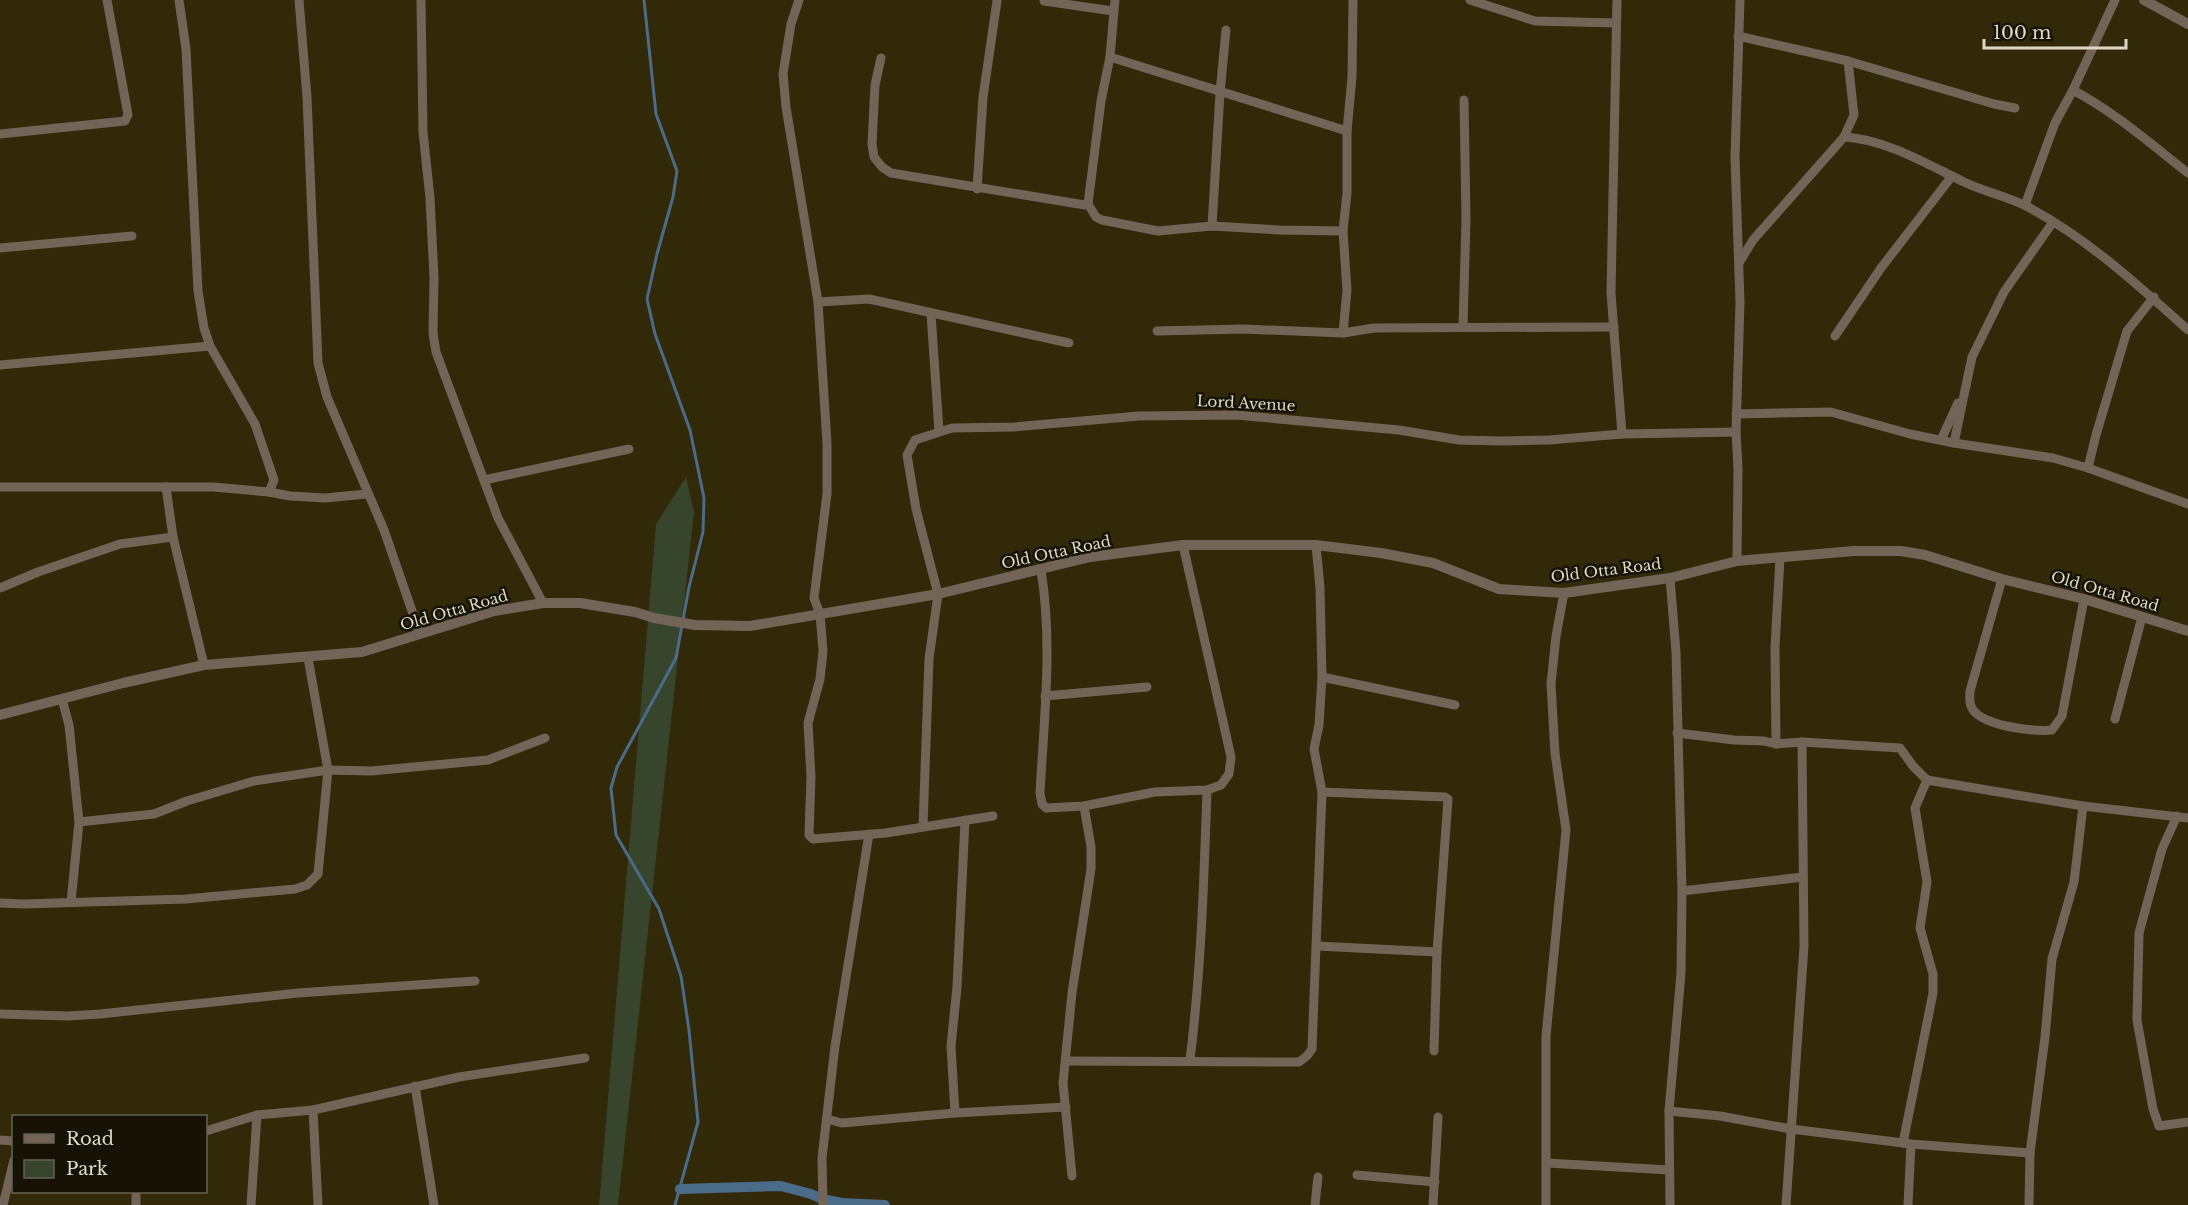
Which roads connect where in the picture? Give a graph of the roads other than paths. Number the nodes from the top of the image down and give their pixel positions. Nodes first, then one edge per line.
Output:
1 (107, 0) edge
2 (179, 0) edge
3 (299, 0) edge
4 (421, 0) edge
5 (798, 0) edge
6 (1115, 0) edge
7 (1353, 0) edge
8 (1470, 0) edge
9 (1617, 0) edge
10 (1740, 0) edge
11 (2115, 0) edge
12 (2144, 0) edge
13 (997, 1) edge
14 (1044, 1) edge
15 (1113, 11) junction
16 (1616, 22) junction
17 (2188, 24) edge
18 (1226, 30) dead end
19 (1738, 36) junction
20 (1110, 57) junction
21 (881, 58) dead end
22 (1848, 61) junction
23 (2073, 90) junction
24 (1220, 93) junction
25 (1464, 100) dead end
26 (2015, 108) dead end
27 (1854, 115) junction
28 (1347, 131) junction
29 (0, 134) edge
30 (1844, 137) junction
31 (1862, 138) junction
32 (2188, 173) edge
33 (1952, 176) junction
34 (976, 189) junction
35 (1088, 204) junction
36 (2025, 205) junction
37 (2053, 222) junction
38 (1212, 226) junction
39 (1343, 231) junction
40 (132, 236) dead end
41 (0, 248) edge
42 (1739, 263) junction
43 (2154, 297) junction
44 (818, 302) junction
45 (931, 314) junction
46 (1463, 327) junction
47 (1614, 327) junction
48 (2188, 330) edge
49 (1157, 331) dead end
50 (1343, 333) junction
51 (1835, 336) dead end
52 (1069, 343) dead end
53 (210, 346) junction
54 (0, 365) edge
55 (1964, 390) junction
56 (1736, 414) junction
57 (939, 431) junction
58 (1736, 432) junction
59 (1622, 434) junction
60 (1941, 440) junction
61 (1954, 443) junction
62 (628, 449) dead end
63 (2088, 468) junction
64 (484, 480) junction
65 (0, 486) edge
66 (165, 487) junction
67 (269, 492) junction
68 (367, 494) junction
69 (2188, 504) edge
70 (173, 537) junction
71 (1316, 544) junction
72 (1183, 545) junction
73 (1780, 558) junction
74 (1737, 561) junction
75 (1041, 570) junction
76 (1671, 578) junction
77 (2002, 579) junction
78 (0, 588) edge
79 (1564, 593) junction
80 (938, 594) junction
81 (2084, 599) junction
82 (543, 603) junction
83 (820, 614) junction
84 (2142, 617) junction
85 (2188, 632) edge
86 (420, 634) junction
87 (308, 658) junction
88 (204, 665) junction
89 (1322, 677) junction
90 (1147, 687) dead end
91 (1046, 696) junction
92 (62, 699) junction
93 (1455, 705) dead end
94 (0, 715) edge
95 (2115, 719) dead end
96 (1677, 733) junction
97 (545, 738) dead end
98 (1803, 742) junction
99 (1776, 744) junction
100 (328, 770) junction
101 (1927, 780) junction
102 (1208, 790) junction
103 (1322, 792) junction
104 (1084, 806) junction
105 (2083, 806) junction
106 (993, 816) dead end
107 (2177, 816) junction
108 (2188, 818) edge
109 (965, 820) junction
110 (79, 822) junction
111 (923, 826) junction
112 (869, 834) junction
113 (1803, 877) junction
114 (1682, 891) junction
115 (71, 902) junction
116 (0, 903) edge
117 (1317, 946) junction
118 (1437, 952) junction
119 (475, 981) dead end
120 (0, 1014) edge
121 (1434, 1051) dead end
122 (585, 1058) dead end
123 (1190, 1060) junction
124 (1066, 1061) junction
125 (416, 1086) junction
126 (1066, 1107) junction
127 (314, 1110) junction
128 (1669, 1111) junction
129 (955, 1113) junction
130 (257, 1116) junction
131 (1438, 1117) dead end
132 (827, 1119) junction
133 (2188, 1122) edge
134 (1791, 1129) junction
135 (207, 1131) edge
136 (1907, 1144) junction
137 (2030, 1153) junction
138 (1547, 1162) junction
139 (12, 1168) edge
140 (1669, 1170) junction
141 (1357, 1175) dead end
142 (1072, 1176) dead end
143 (1318, 1176) dead end
144 (1435, 1182) junction
145 (823, 1200) edge
146 (3, 1205) edge
147 (251, 1205) edge
148 (318, 1205) edge
149 (434, 1205) edge
150 (1315, 1205) edge
151 (1433, 1205) edge
152 (1546, 1205) edge
153 (1670, 1205) edge
154 (1786, 1205) edge
155 (1908, 1205) edge
156 (2029, 1205) edge

1 - 29 street
2 - 53 street
3 - 68 street
4 - 64 street
5 - 44 street
6 - 15 street
7 - 28 street
8 - 16 street
9 - 16 street
10 - 19 street
11 - 23 street
12 - 17 street
13 - 34 street
14 - 15 street
15 - 20 street
16 - 47 street
18 - 24 street
19 - 22 street
19 - 42 street
20 - 24 street
20 - 35 street
21 - 34 street
22 - 26 street
22 - 27 street
23 - 32 street
23 - 36 street
24 - 28 street
24 - 38 street
25 - 46 street
27 - 30 street
27 - 31 street
28 - 39 street
30 - 31 street
30 - 42 street
31 - 33 street
33 - 36 street
33 - 51 street
34 - 35 street
35 - 38 street
36 - 37 street
37 - 43 street
37 - 55 street
38 - 39 street
39 - 50 street
40 - 41 street
42 - 56 street
43 - 48 street
43 - 63 street
44 - 45 street
44 - 83 street
45 - 52 street
45 - 57 street
46 - 47 street
46 - 50 street
47 - 59 street
49 - 50 street
53 - 54 street
53 - 67 street
55 - 60 street
55 - 61 street
56 - 58 street
56 - 60 street
57 - 59 street, Lord Avenue
57 - 80 street, Lord Avenue
58 - 59 street, Lord Avenue
58 - 74 street
60 - 61 street
61 - 63 street
62 - 64 street
63 - 69 street
64 - 82 street
65 - 66 street
66 - 67 street
66 - 70 street
67 - 68 street
68 - 86 street
70 - 78 street
70 - 88 street
71 - 72 street, Old Otta Road
71 - 79 street, Old Otta Road
71 - 89 street
72 - 75 street, Old Otta Road
72 - 102 street
73 - 74 street, Old Otta Road
73 - 77 street, Old Otta Road
73 - 99 street
74 - 76 street, Old Otta Road
75 - 80 street, Old Otta Road
75 - 91 street
76 - 79 street, Old Otta Road
76 - 96 street
77 - 81 street, Old Otta Road
77 - 81 street
79 - 138 street
80 - 83 street, Old Otta Road
80 - 111 street
81 - 84 street, Old Otta Road
82 - 83 street, Old Otta Road
82 - 86 street, Old Otta Road
83 - 112 street
84 - 85 street, Old Otta Road
84 - 95 street
86 - 87 street, Old Otta Road
87 - 88 street, Old Otta Road
87 - 100 street
88 - 92 street, Old Otta Road
89 - 93 street
89 - 103 street
90 - 91 street
91 - 104 street
92 - 94 street, Old Otta Road
92 - 110 street
96 - 99 street
96 - 114 street
97 - 100 street
98 - 99 street
98 - 101 street
98 - 113 street
100 - 110 street
100 - 115 street
101 - 105 street
101 - 136 street
102 - 104 street
102 - 123 street
103 - 117 street
103 - 118 street
104 - 124 street
105 - 107 street
105 - 137 street
106 - 109 street
107 - 108 street
107 - 133 street
109 - 111 street
109 - 129 street
110 - 115 street
111 - 112 street
112 - 132 street
113 - 114 street
113 - 134 street
114 - 128 street
115 - 116 street
117 - 118 street
117 - 123 street
118 - 121 street
119 - 120 street
122 - 125 street
123 - 124 street
124 - 126 street
125 - 127 street
125 - 149 street
126 - 129 street
126 - 142 street
127 - 130 street
127 - 148 street
128 - 134 street
128 - 140 street
129 - 132 street
130 - 135 street
130 - 147 street
131 - 144 street
132 - 145 street
134 - 136 street
134 - 154 street
136 - 137 street
136 - 155 street
137 - 156 street
138 - 140 street
138 - 152 street
139 - 146 street
140 - 153 street
141 - 144 street
143 - 150 street
144 - 151 street

